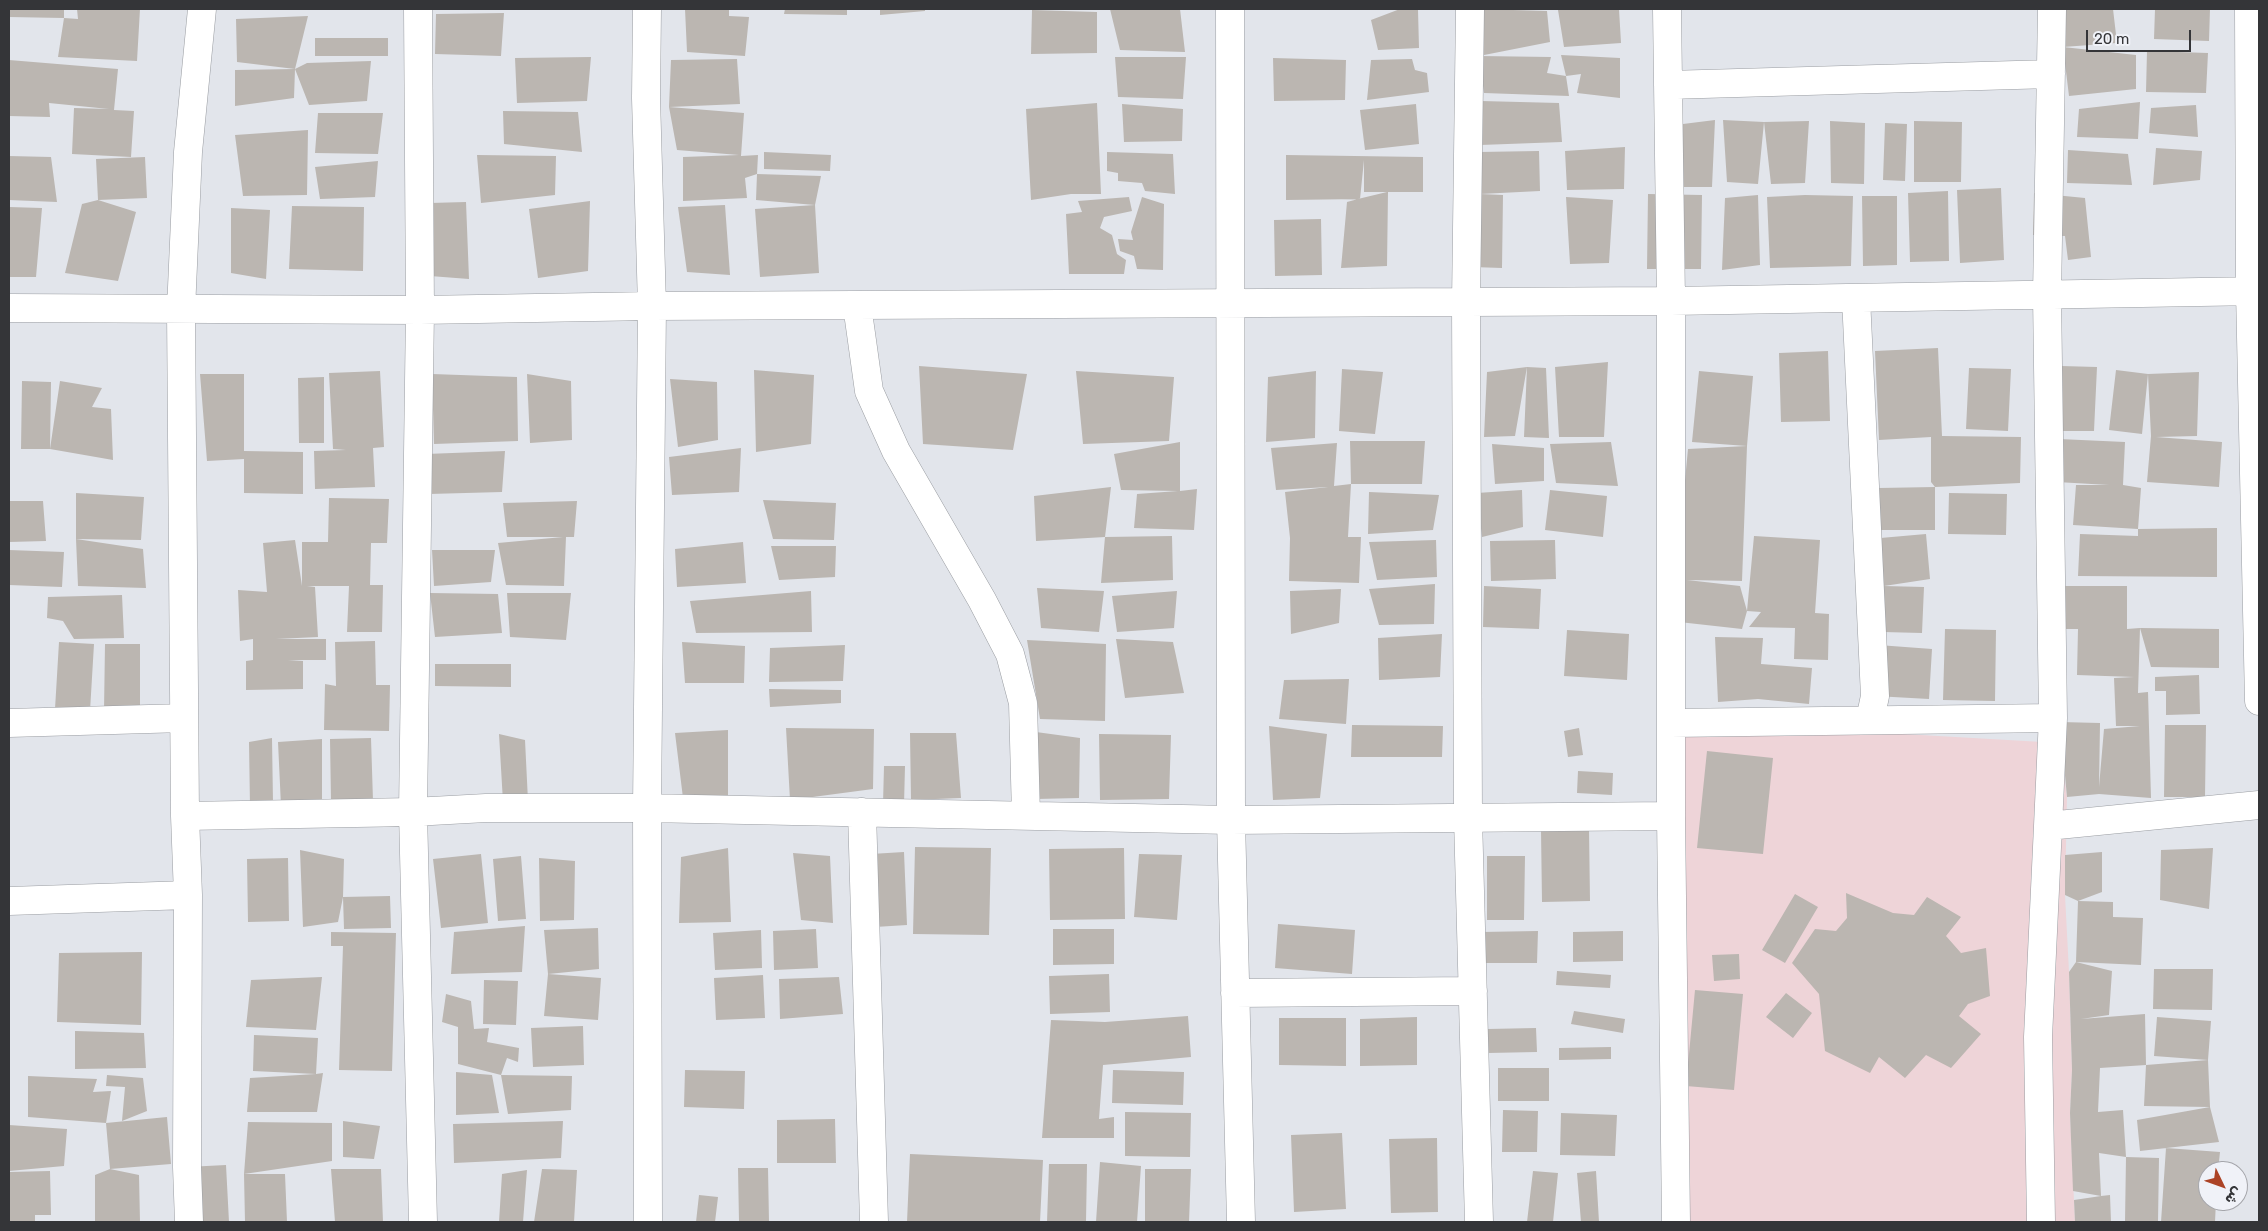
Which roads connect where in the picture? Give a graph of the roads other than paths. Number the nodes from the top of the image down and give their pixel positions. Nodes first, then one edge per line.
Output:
1 (202, 9) edge
2 (418, 9) edge
3 (647, 9) edge
4 (1230, 9) edge
5 (1470, 9) edge
6 (1667, 9) edge
7 (2052, 9) edge
8 (2249, 9) edge
9 (2051, 74) junction
10 (1668, 85) junction
11 (2255, 291) edge
12 (2047, 295) junction
13 (1856, 298) junction
14 (1671, 301) junction
15 (1466, 302) junction
16 (1230, 304) junction
17 (857, 305) junction
18 (652, 306) junction
19 (9, 308) edge
20 (181, 310) junction
21 (420, 310) junction
22 (2259, 701) edge
23 (184, 718) junction
24 (2053, 718) junction
25 (1870, 720) junction
26 (9, 723) edge
27 (1671, 723) junction
28 (2259, 805) edge
29 (647, 808) junction
30 (413, 812) junction
31 (862, 812) junction
32 (185, 816) junction
33 (1026, 816) junction
34 (1672, 816) junction
35 (1468, 818) junction
36 (1231, 820) junction
37 (2048, 826) junction
38 (188, 895) junction
39 (9, 901) edge
40 (1473, 990) junction
41 (1235, 993) junction
42 (189, 1222) edge
43 (423, 1222) edge
44 (648, 1222) edge
45 (874, 1222) edge
46 (1241, 1222) edge
47 (1480, 1222) edge
48 (1676, 1222) edge
49 (2041, 1222) edge

1 - 20 street
2 - 21 street
3 - 18 street
4 - 16 street
5 - 15 street
6 - 10 street
7 - 9 street
8 - 11 street
9 - 10 street
9 - 12 street
10 - 14 street
11 - 12 street
11 - 22 street
12 - 13 street
12 - 24 street
13 - 14 street
13 - 25 street
14 - 15 street
14 - 27 street
15 - 16 street
15 - 35 street
16 - 17 street
16 - 36 street
17 - 18 street
17 - 33 street
18 - 21 street
18 - 29 street
19 - 20 street
20 - 21 street
20 - 23 street
21 - 30 street
23 - 26 street
23 - 32 street
24 - 25 street
24 - 37 street
25 - 27 street
27 - 34 street
28 - 37 street
29 - 30 street
29 - 31 street
29 - 44 street
30 - 32 street
30 - 43 street
31 - 33 street
31 - 45 street
32 - 38 street
33 - 36 street
34 - 35 street
34 - 48 street
35 - 36 street
35 - 40 street
36 - 41 street
37 - 49 street
38 - 39 street
38 - 42 street
40 - 41 street
40 - 47 street
41 - 46 street

